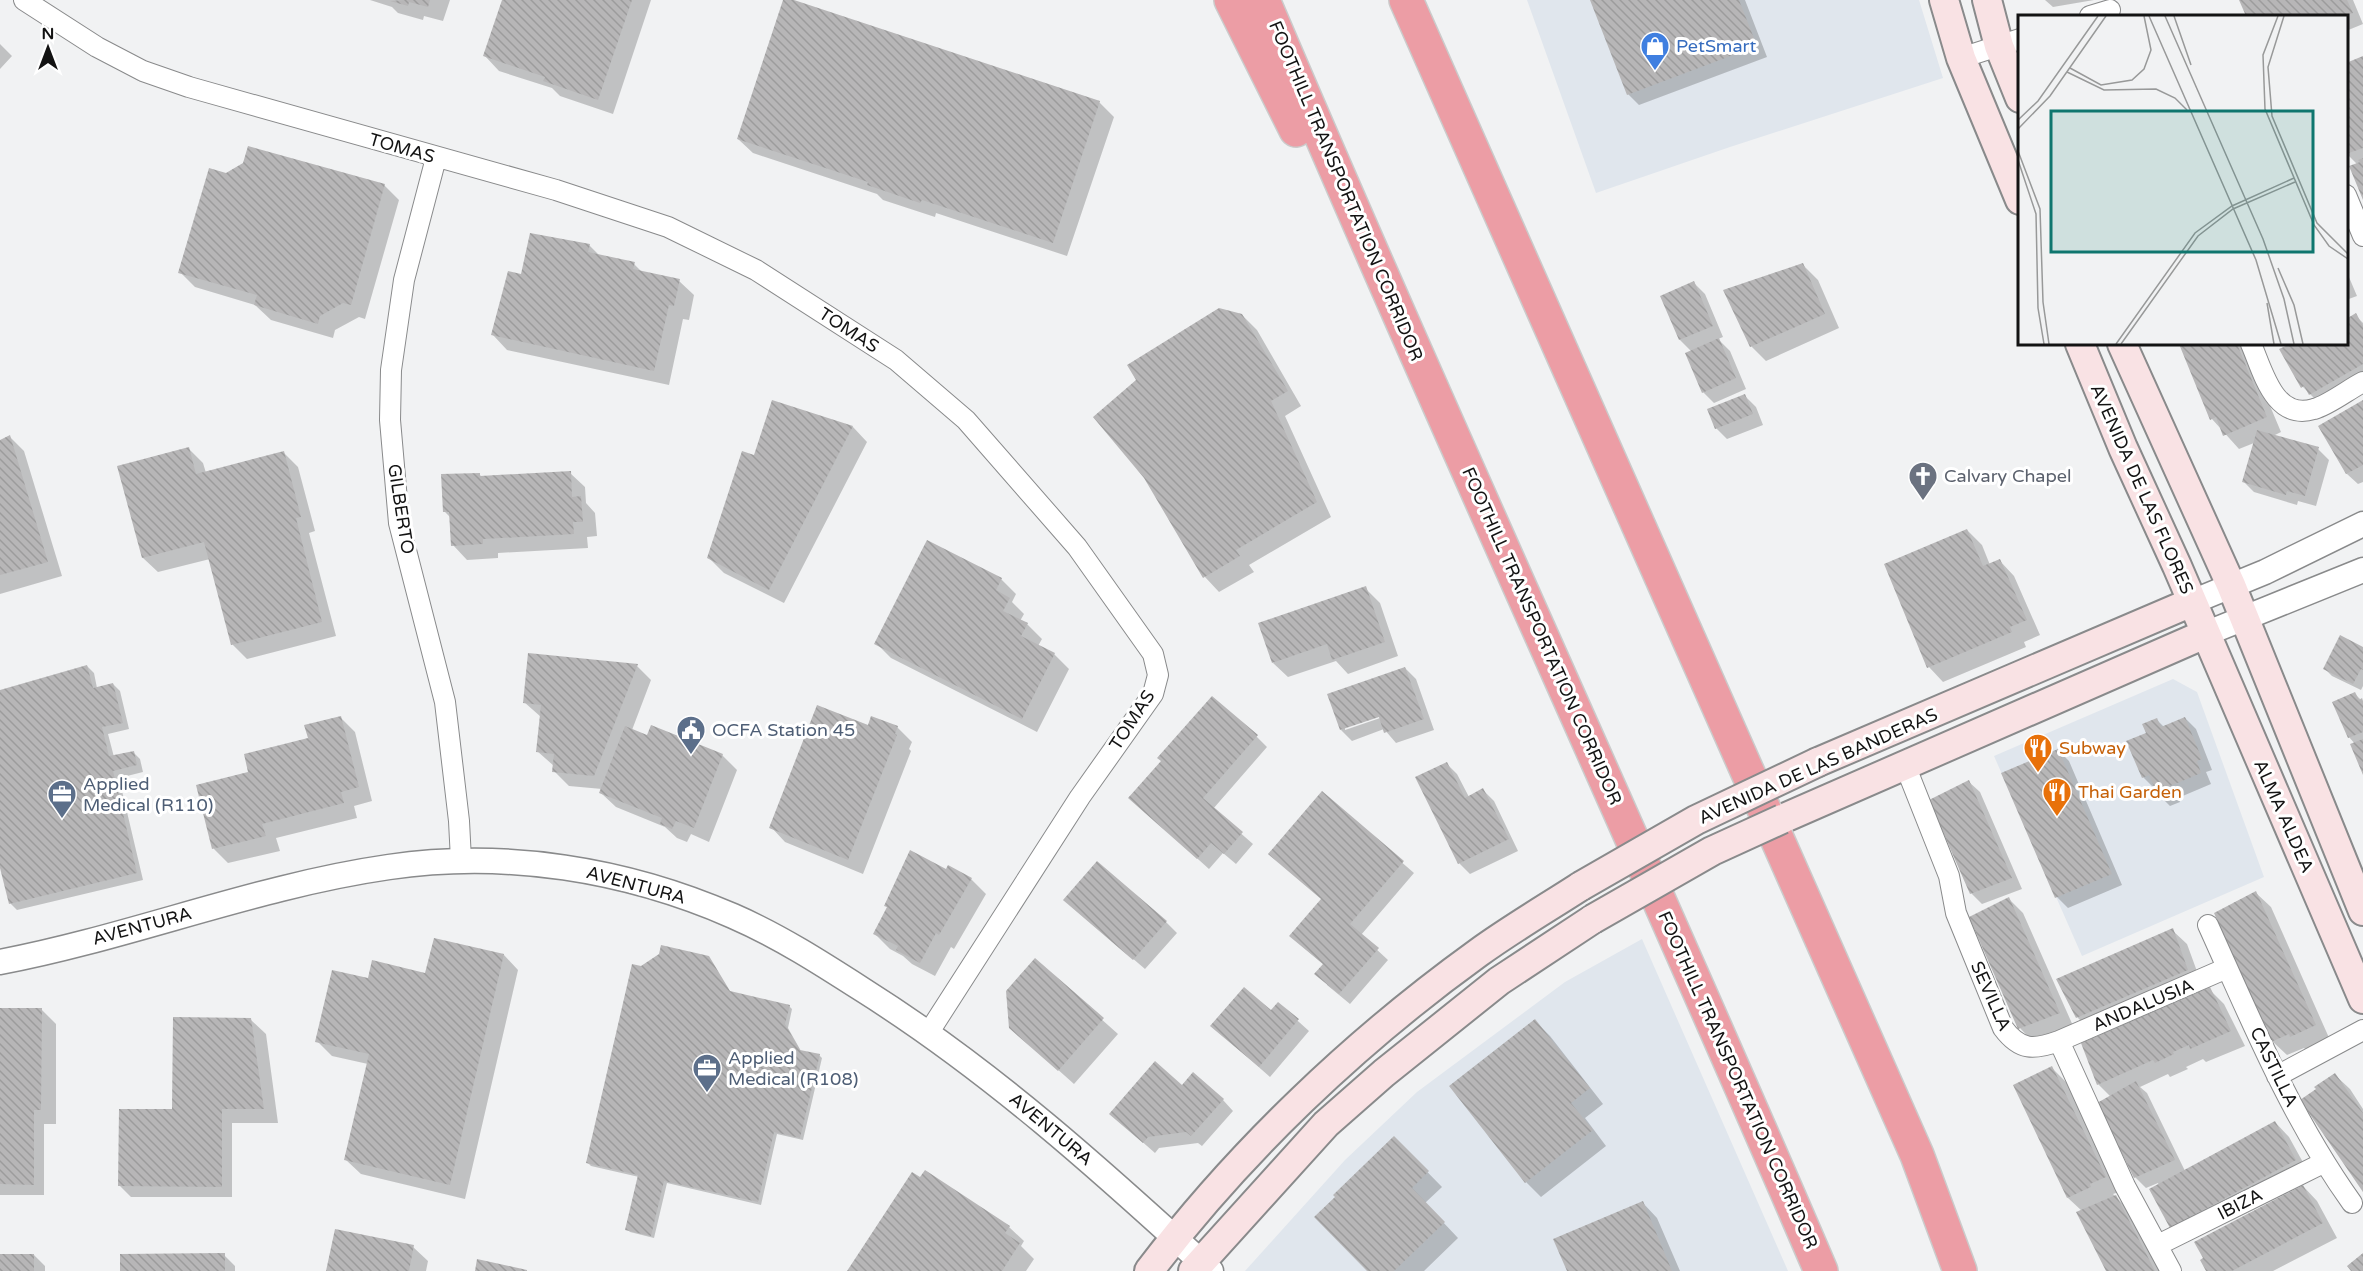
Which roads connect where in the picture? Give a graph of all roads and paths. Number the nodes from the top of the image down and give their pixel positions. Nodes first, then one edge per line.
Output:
1 (24, 0) edge
2 (1231, 0) edge
3 (1263, 0) edge
4 (1407, 0) edge
5 (1420, 0) edge
6 (1944, 0) edge
7 (1988, 0) edge
8 (2110, 9) edge
9 (2093, 15) edge
10 (2009, 43) edge
11 (1961, 58) junction
12 (1433, 62) junction
13 (2018, 93) edge
14 (436, 158) junction
15 (2018, 198) edge
16 (2348, 200) edge
17 (1361, 231) junction
18 (2363, 236) edge
19 (2080, 345) edge
20 (2122, 345) edge
21 (2251, 345) edge
22 (2363, 382) edge
23 (2363, 524) edge
24 (2363, 570) edge
25 (2231, 585) junction
26 (2192, 602) junction
27 (2244, 619) junction
28 (2205, 634) junction
29 (1867, 742) junction
30 (1892, 771) junction
31 (461, 860) junction
32 (2363, 911) edge
33 (2208, 925) dead end
34 (0, 962) edge
35 (2227, 968) junction
36 (2363, 999) edge
37 (2363, 1030) edge
38 (929, 1032) junction
39 (2059, 1041) junction
40 (2277, 1076) junction
41 (1917, 1155) junction
42 (2323, 1163) junction
43 (2352, 1203) dead end
44 (1175, 1238) junction
45 (2158, 1245) junction
46 (1201, 1268) edge
47 (1149, 1271) edge
48 (1821, 1271) edge
49 (1960, 1271) edge
50 (1977, 1271) edge
51 (2171, 1271) edge

1 - 14 street, TOMAS
2 - 17 highway
3 - 17 highway, FOOTHILL TRANSPORTATION CORRIDOR
4 - 12 highway
5 - 12 highway
6 - 11 main road
7 - 10 main road
8 - 9 street
10 - 11 street
10 - 13 main road
11 - 15 main road
12 - 41 highway
14 - 31 street, GILBERTO
14 - 38 street, TOMAS
16 - 18 street
17 - 48 highway, FOOTHILL TRANSPORTATION CORRIDOR
19 - 26 main road, AVENIDA DE LAS FLORES
20 - 25 main road
21 - 22 street
23 - 25 street, AVENIDA DE LAS BANDERAS
24 - 27 street, AVENIDA DE LAS BANDERAS
25 - 26 street, AVENIDA DE LAS BANDERAS
25 - 27 main road
26 - 28 main road, AVENIDA DE LAS FLORES
26 - 29 main road, AVENIDA DE LAS BANDERAS
27 - 28 street, AVENIDA DE LAS BANDERAS
27 - 32 main road, ALMA ALDEA
28 - 30 main road, AVENIDA DE LAS BANDERAS
28 - 36 main road, ALMA ALDEA
29 - 30 main road
29 - 44 main road, AVENIDA DE LAS BANDERAS, bridge
30 - 39 street, SEVILLA
30 - 46 main road, AVENIDA DE LAS BANDERAS, bridge
31 - 34 street, AVENTURA
31 - 38 street, AVENTURA
33 - 35 street, CASTILLA
35 - 39 street, ANDALUSIA
35 - 40 street, CASTILLA
37 - 40 street
38 - 44 street, AVENTURA
39 - 45 street
40 - 42 street, CASTILLA
41 - 49 highway
41 - 50 highway
42 - 43 street, CASTILLA
42 - 45 street, IBIZA
44 - 46 street, AVENTURA
44 - 47 main road, AVENIDA DE LAS BANDERAS
45 - 51 street

